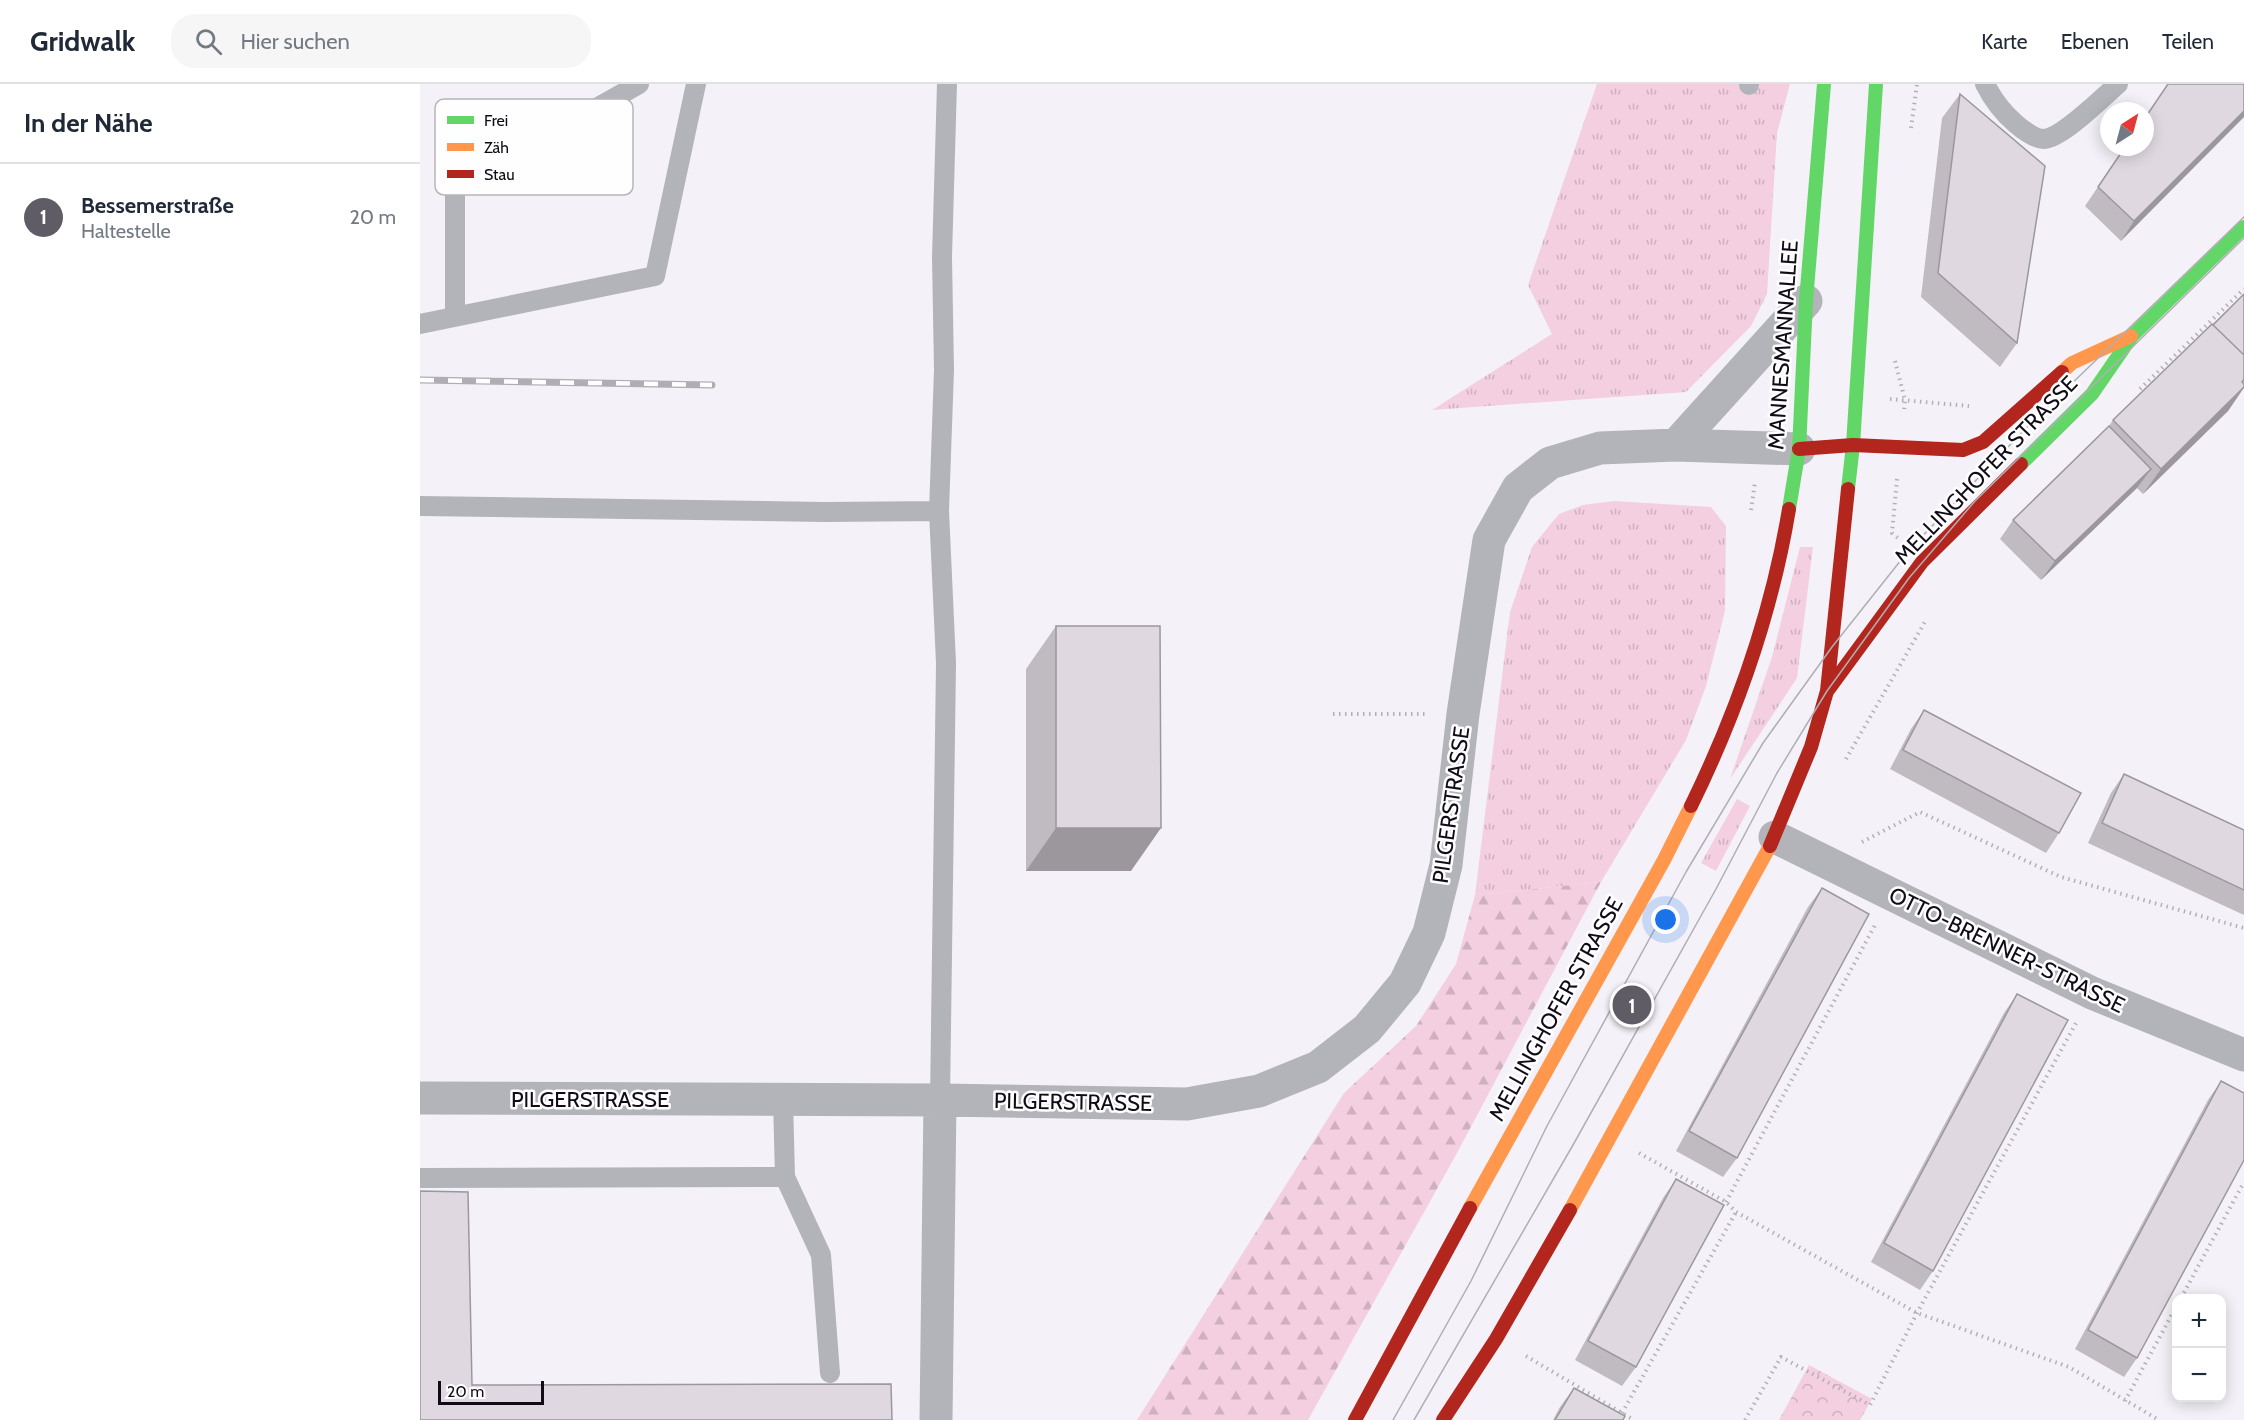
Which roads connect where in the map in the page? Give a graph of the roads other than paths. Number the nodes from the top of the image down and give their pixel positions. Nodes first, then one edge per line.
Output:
1 (639, 84) edge
2 (696, 84) edge
3 (947, 84) edge
4 (1824, 84) edge
5 (1876, 84) edge
6 (1985, 84) edge
7 (2118, 84) edge
8 (612, 99) edge
9 (454, 195) edge
10 (2244, 227) edge
11 (1806, 301) junction
12 (455, 317) junction
13 (420, 324) edge
14 (2132, 336) junction
15 (1853, 445) junction
16 (1676, 446) junction
17 (1798, 449) junction
18 (420, 506) edge
19 (939, 510) junction
20 (1769, 607) joint
21 (1827, 691) junction
22 (1774, 837) junction
23 (2244, 1055) edge
24 (420, 1098) edge
25 (783, 1100) junction
26 (940, 1100) junction
27 (784, 1177) junction
28 (420, 1178) edge
29 (830, 1373) dead end
30 (936, 1420) edge
31 (1355, 1420) edge
32 (1443, 1420) edge

1 - 8 lane
2 - 12 lane
3 - 19 lane
4 - 11 main road, MANNESMANNALLEE
5 - 15 main road
6 - 7 lane
9 - 12 lane
10 - 14 main road, MELLINGHOFER STRASSE
11 - 16 street
11 - 17 main road, MANNESMANNALLEE
12 - 13 lane
14 - 15 main road, MELLINGHOFER STRASSE
14 - 21 main road, MELLINGHOFER STRASSE
15 - 17 main road, MELLINGHOFER STRASSE
15 - 21 main road, MELLINGHOFER STRASSE
16 - 17 street, PILGERSTRASSE
16 - 26 street, PILGERSTRASSE
17 - 20 main road, MANNESMANNALLEE
18 - 19 lane
19 - 26 lane
20 - 31 main road, MELLINGHOFER STRASSE
21 - 22 main road, MELLINGHOFER STRASSE
22 - 23 street, OTTO-BRENNER-STRASSE
22 - 32 main road, MELLINGHOFER STRASSE
24 - 25 street, PILGERSTRASSE
25 - 26 street, PILGERSTRASSE
25 - 27 lane
26 - 30 street
27 - 28 lane
27 - 29 lane

